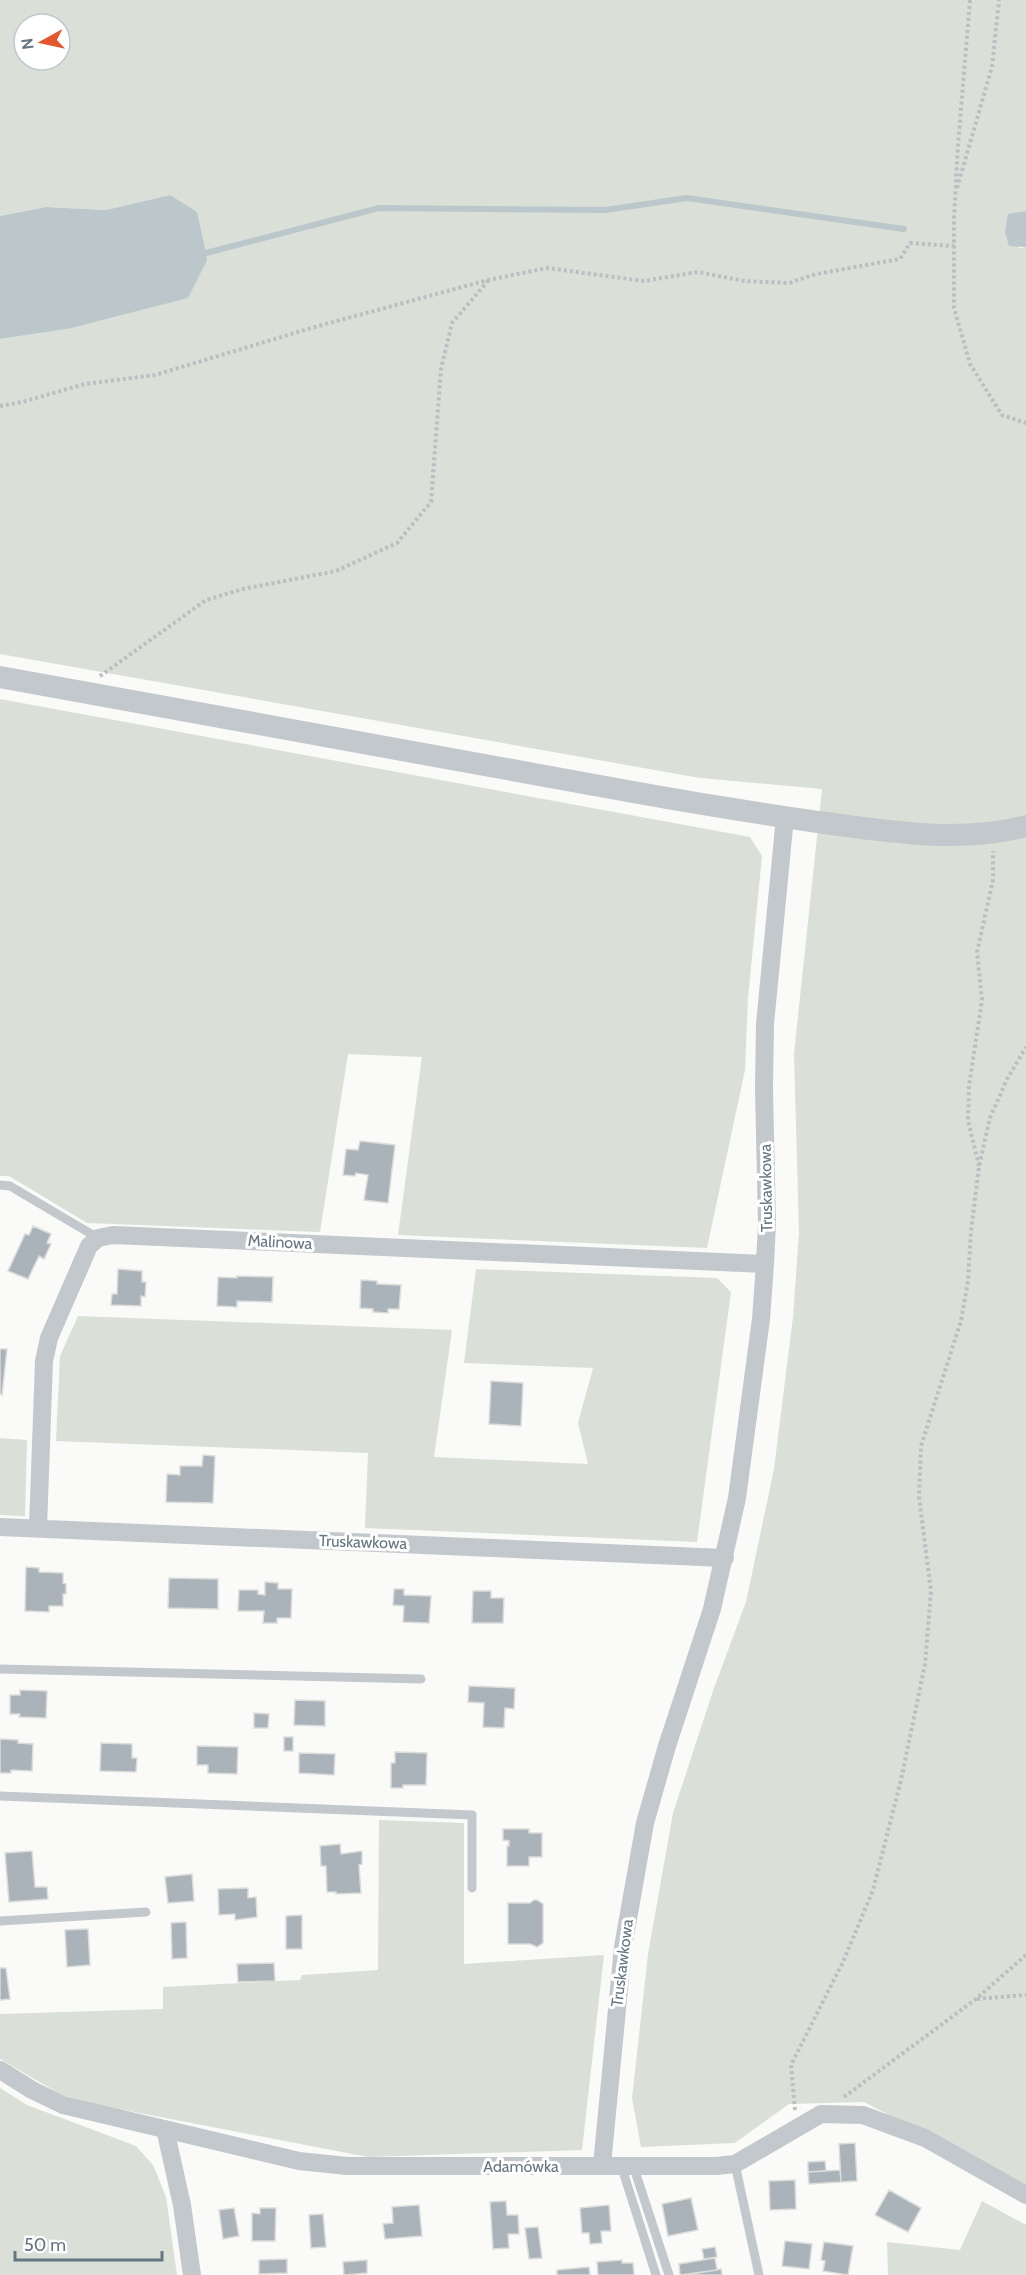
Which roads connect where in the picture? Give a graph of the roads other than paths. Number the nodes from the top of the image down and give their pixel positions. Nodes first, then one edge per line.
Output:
1 (0, 678) edge
2 (785, 817) junction
3 (1026, 826) edge
4 (0, 1185) edge
5 (98, 1238) junction
6 (765, 1264) junction
7 (0, 1527) edge
8 (38, 1528) junction
9 (725, 1558) junction
10 (0, 1670) edge
11 (422, 1680) dead end
12 (0, 1796) edge
13 (472, 1888) dead end
14 (146, 1912) dead end
15 (0, 1921) edge
16 (0, 2070) edge
17 (165, 2129) junction
18 (735, 2164) junction
19 (619, 2165) junction
20 (1026, 2195) edge
21 (192, 2275) edge
22 (656, 2275) edge
23 (669, 2275) edge
24 (759, 2275) edge

1 - 2 street
2 - 3 street
2 - 6 street, Truskawkowa
4 - 5 lane
5 - 6 street, Malinowa
5 - 8 street
6 - 9 street, Truskawkowa
7 - 8 street, Truskawkowa
8 - 9 street, Truskawkowa
9 - 19 street, Truskawkowa
10 - 11 lane
12 - 13 lane
14 - 15 lane
16 - 17 street, Adamówka
17 - 19 street, Adamówka
17 - 21 street
18 - 19 street, Adamówka
18 - 20 street, Adamówka
18 - 24 lane
19 - 22 lane
19 - 23 lane

